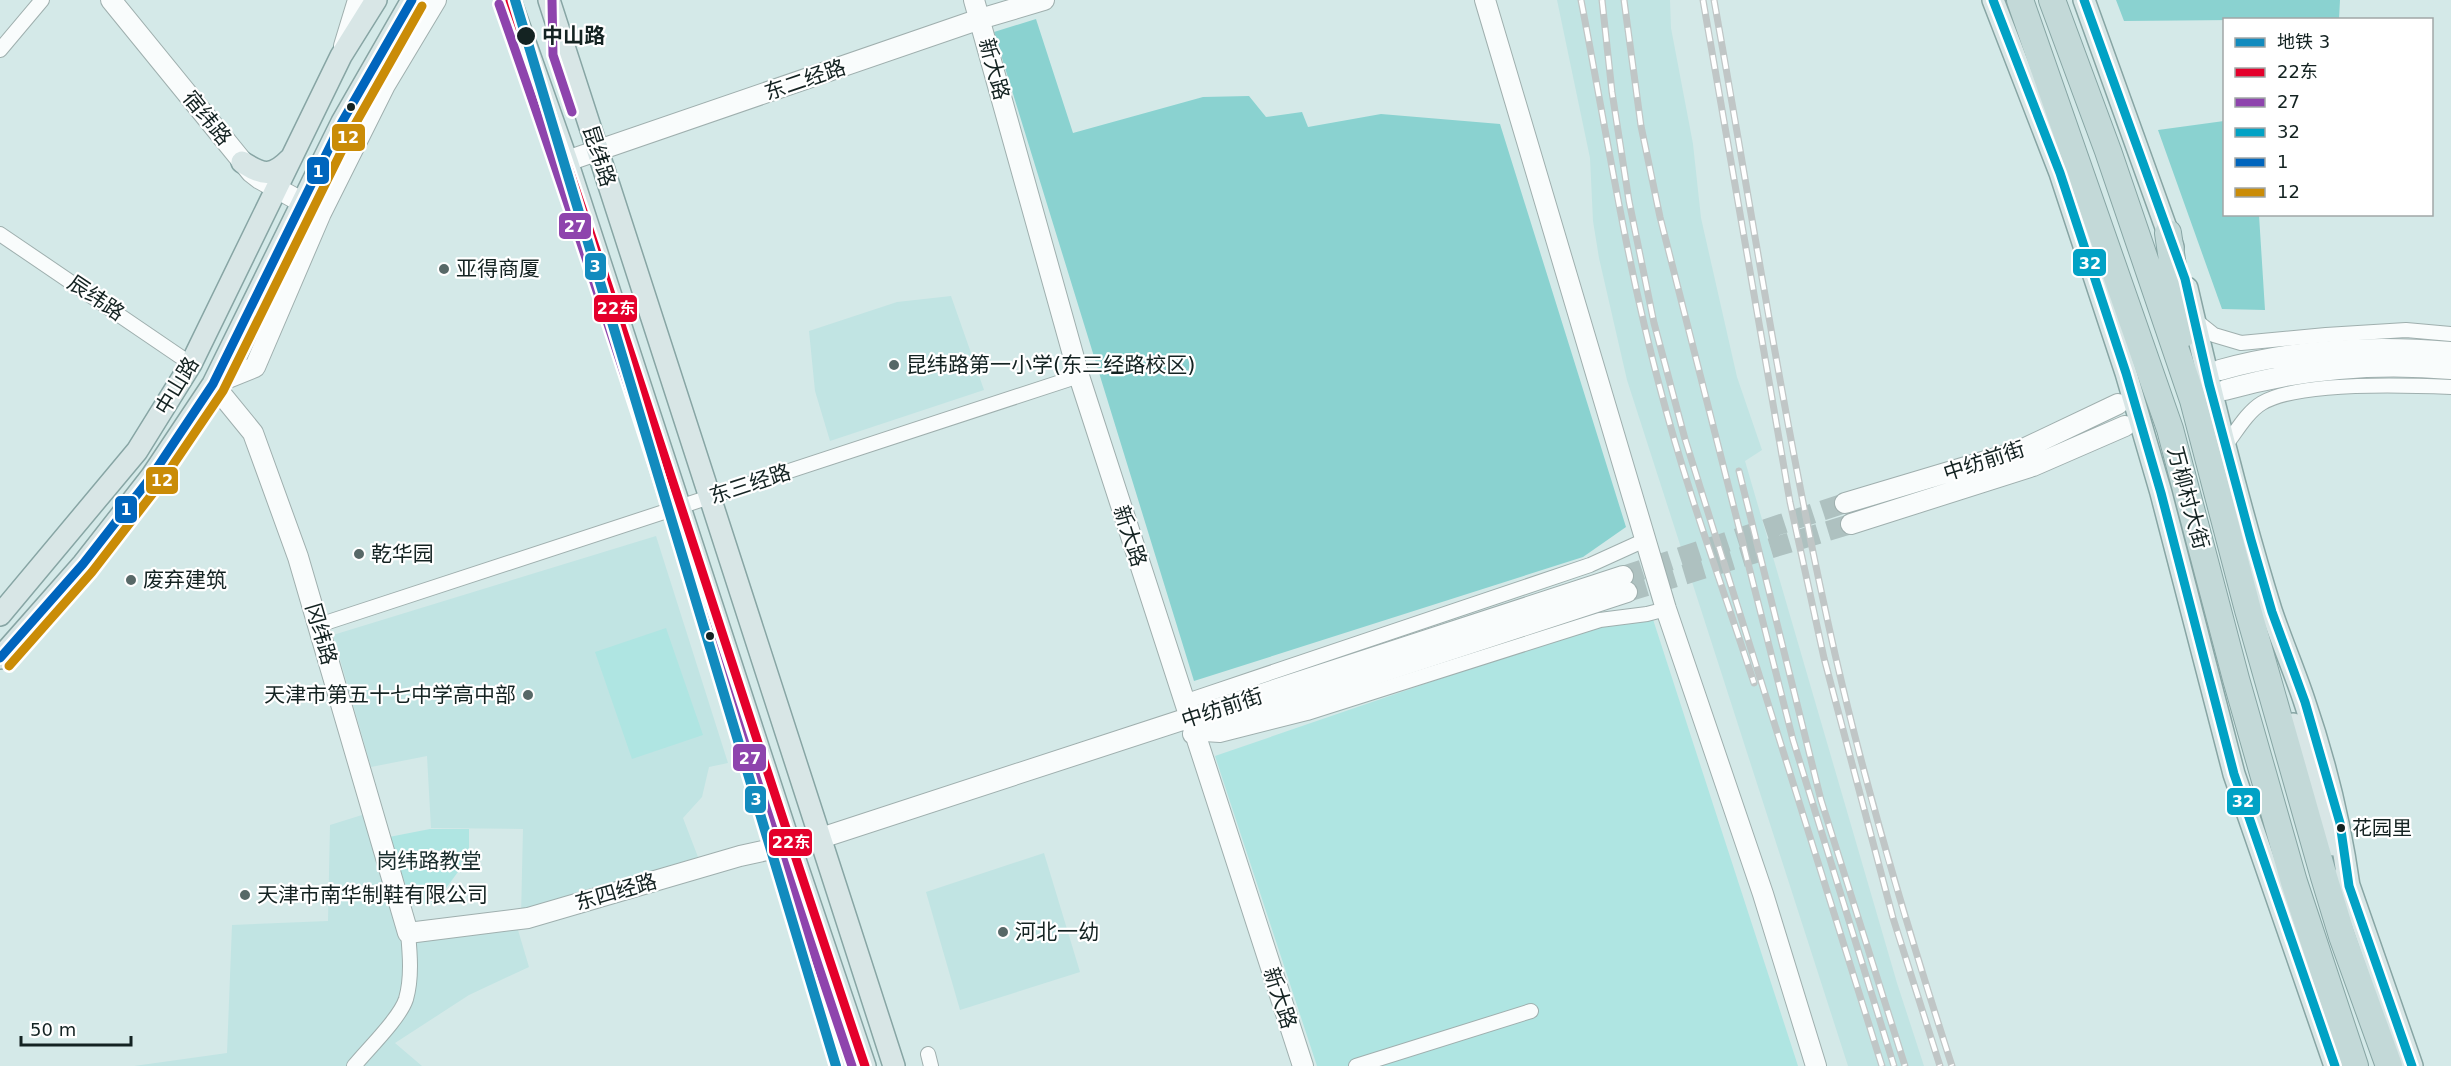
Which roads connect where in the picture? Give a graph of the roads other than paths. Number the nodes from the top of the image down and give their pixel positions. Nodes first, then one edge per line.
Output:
1 (42, 0) edge
2 (111, 0) edge
3 (358, 0) edge
4 (376, 0) edge
5 (412, 0) edge
6 (436, 0) edge
7 (510, 0) edge
8 (549, 0) edge
9 (564, 0) edge
10 (974, 0) edge
11 (1044, 0) edge
12 (1485, 0) edge
13 (1993, 0) edge
14 (2020, 0) edge
15 (2052, 0) edge
16 (2084, 0) edge
17 (980, 19) junction
18 (0, 50) edge
19 (565, 52) junction
20 (341, 56) junction
21 (597, 152) junction
22 (290, 159) junction
23 (567, 161) junction
24 (242, 162) junction
25 (276, 188) junction
26 (302, 202) junction
27 (321, 213) junction
28 (2168, 233) junction
29 (0, 234) edge
30 (2085, 247) junction
31 (2194, 319) junction
32 (2451, 334) edge
33 (2451, 352) edge
34 (191, 364) junction
35 (2451, 369) edge
36 (2220, 370) dead end
37 (1078, 376) junction
38 (213, 384) junction
39 (2451, 387) edge
40 (2225, 390) tunnel mouth
41 (2193, 400) junction
42 (2161, 403) junction
43 (2118, 404) tunnel mouth
44 (2125, 426) tunnel mouth
45 (2225, 446) junction
46 (710, 498) junction
47 (1845, 503) tunnel mouth
48 (680, 507) junction
49 (1851, 524) tunnel mouth
50 (1645, 540) junction
51 (1625, 584) tunnel mouth
52 (1666, 609) junction
53 (2248, 610) junction
54 (0, 615) edge
55 (319, 625) junction
56 (0, 658) edge
57 (2236, 679) junction
58 (1188, 718) junction
59 (821, 837) junction
60 (790, 845) junction
61 (2270, 874) junction
62 (2349, 886) junction
63 (408, 933) junction
64 (1531, 1011) dead end
65 (354, 1066) edge
66 (865, 1066) edge
67 (894, 1066) edge
68 (1303, 1066) edge
69 (1356, 1066) edge
70 (1815, 1066) edge
71 (2335, 1066) edge
72 (2355, 1066) edge
73 (2389, 1066) edge
74 (2412, 1066) edge

1 - 18 street
2 - 24 street, 宿纬路
3 - 20 street
4 - 20 main road, 中山路
5 - 26 main road, 中山路
6 - 27 street
7 - 23 main road, 昆纬路
8 - 19 main road, 昆纬路
9 - 19 main road
10 - 17 street, 新大路
11 - 17 street, 东二经路
12 - 50 street
13 - 30 main road
14 - 42 highway, 万柳村大街
15 - 41 highway, 万柳村大街
16 - 28 main road
17 - 21 street, 东二经路
17 - 37 street, 新大路
19 - 21 main road, 昆纬路
20 - 22 main road, 中山路
21 - 23 street, 东二经路
21 - 46 main road, 昆纬路
22 - 24 main road
22 - 25 main road, 中山路
23 - 48 main road, 昆纬路
24 - 25 street, 宿纬路
25 - 26 street, 宿纬路
25 - 34 main road, 中山路
26 - 27 street, 宿纬路
26 - 38 main road, 中山路
27 - 38 street
28 - 31 main road
28 - 41 highway
29 - 34 street, 辰纬路
30 - 42 main road
30 - 61 main road
31 - 32 street
31 - 45 main road
33 - 36 street
34 - 54 main road, 中山路
35 - 40 street
37 - 46 street, 东三经路
37 - 58 street, 新大路
38 - 55 street, 冈纬路
38 - 56 main road, 中山路
39 - 45 street
41 - 53 highway, 万柳村大街
42 - 57 highway, 万柳村大街
43 - 47 street, 中纺前街
44 - 49 street
45 - 62 main road
46 - 48 street, 东三经路
46 - 59 main road, 昆纬路
48 - 55 street, 东三经路
48 - 60 main road, 昆纬路
50 - 52 street
50 - 58 street
51 - 58 street, 中纺前街
52 - 58 street
52 - 70 street
53 - 62 main road
53 - 73 highway, 万柳村大街
55 - 63 street, 冈纬路
57 - 61 main road
57 - 72 highway, 万柳村大街
58 - 59 street, 中纺前街
58 - 68 street, 新大路
59 - 60 street, 东四经路
59 - 67 main road, 昆纬路
60 - 63 street, 东四经路
60 - 66 main road, 昆纬路
61 - 71 main road
62 - 74 main road
63 - 65 street
64 - 69 street

